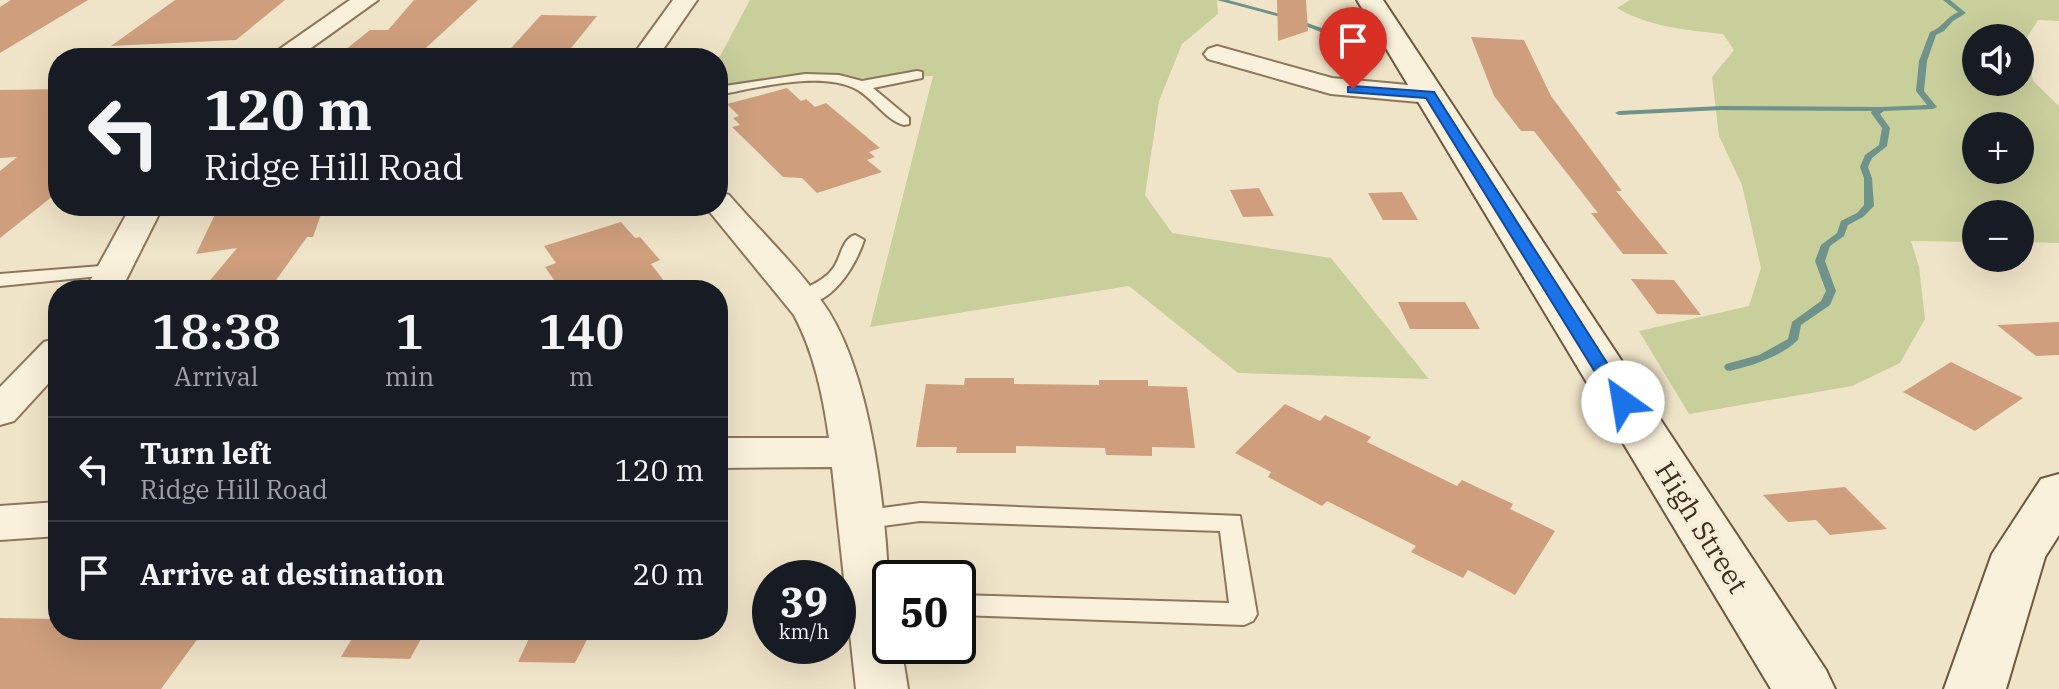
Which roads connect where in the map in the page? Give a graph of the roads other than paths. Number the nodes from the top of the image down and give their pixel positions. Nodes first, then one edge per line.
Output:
1 (366, 0) edge
2 (685, 0) edge
3 (1370, 0) edge
4 (295, 48) edge
5 (651, 48) edge
6 (1217, 54) dead end
7 (917, 75) dead end
8 (860, 86) junction
9 (728, 89) edge
10 (1430, 95) junction
11 (904, 121) dead end
12 (728, 214) edge
13 (142, 216) edge
14 (855, 240) dead end
15 (0, 280) edge
16 (108, 280) edge
17 (800, 299) junction
18 (48, 361) edge
19 (0, 411) edge
20 (851, 450) junction
21 (728, 453) edge
22 (2059, 492) edge
23 (48, 520) edge
24 (860, 520) junction
25 (0, 523) edge
26 (872, 576) edge
27 (976, 606) edge
28 (881, 664) edge
29 (882, 689) edge
30 (1804, 689) edge
31 (1975, 689) edge

1 - 4 street
2 - 5 street
3 - 10 main road, High Street
6 - 10 street
7 - 8 lane
8 - 9 lane
8 - 11 lane
10 - 30 main road, High Street
12 - 17 street
13 - 16 street
14 - 17 lane
15 - 16 lane
17 - 20 street
18 - 19 street
20 - 21 street
20 - 24 street
22 - 31 main road
23 - 25 street
24 - 26 street
24 - 27 lane
28 - 29 street

